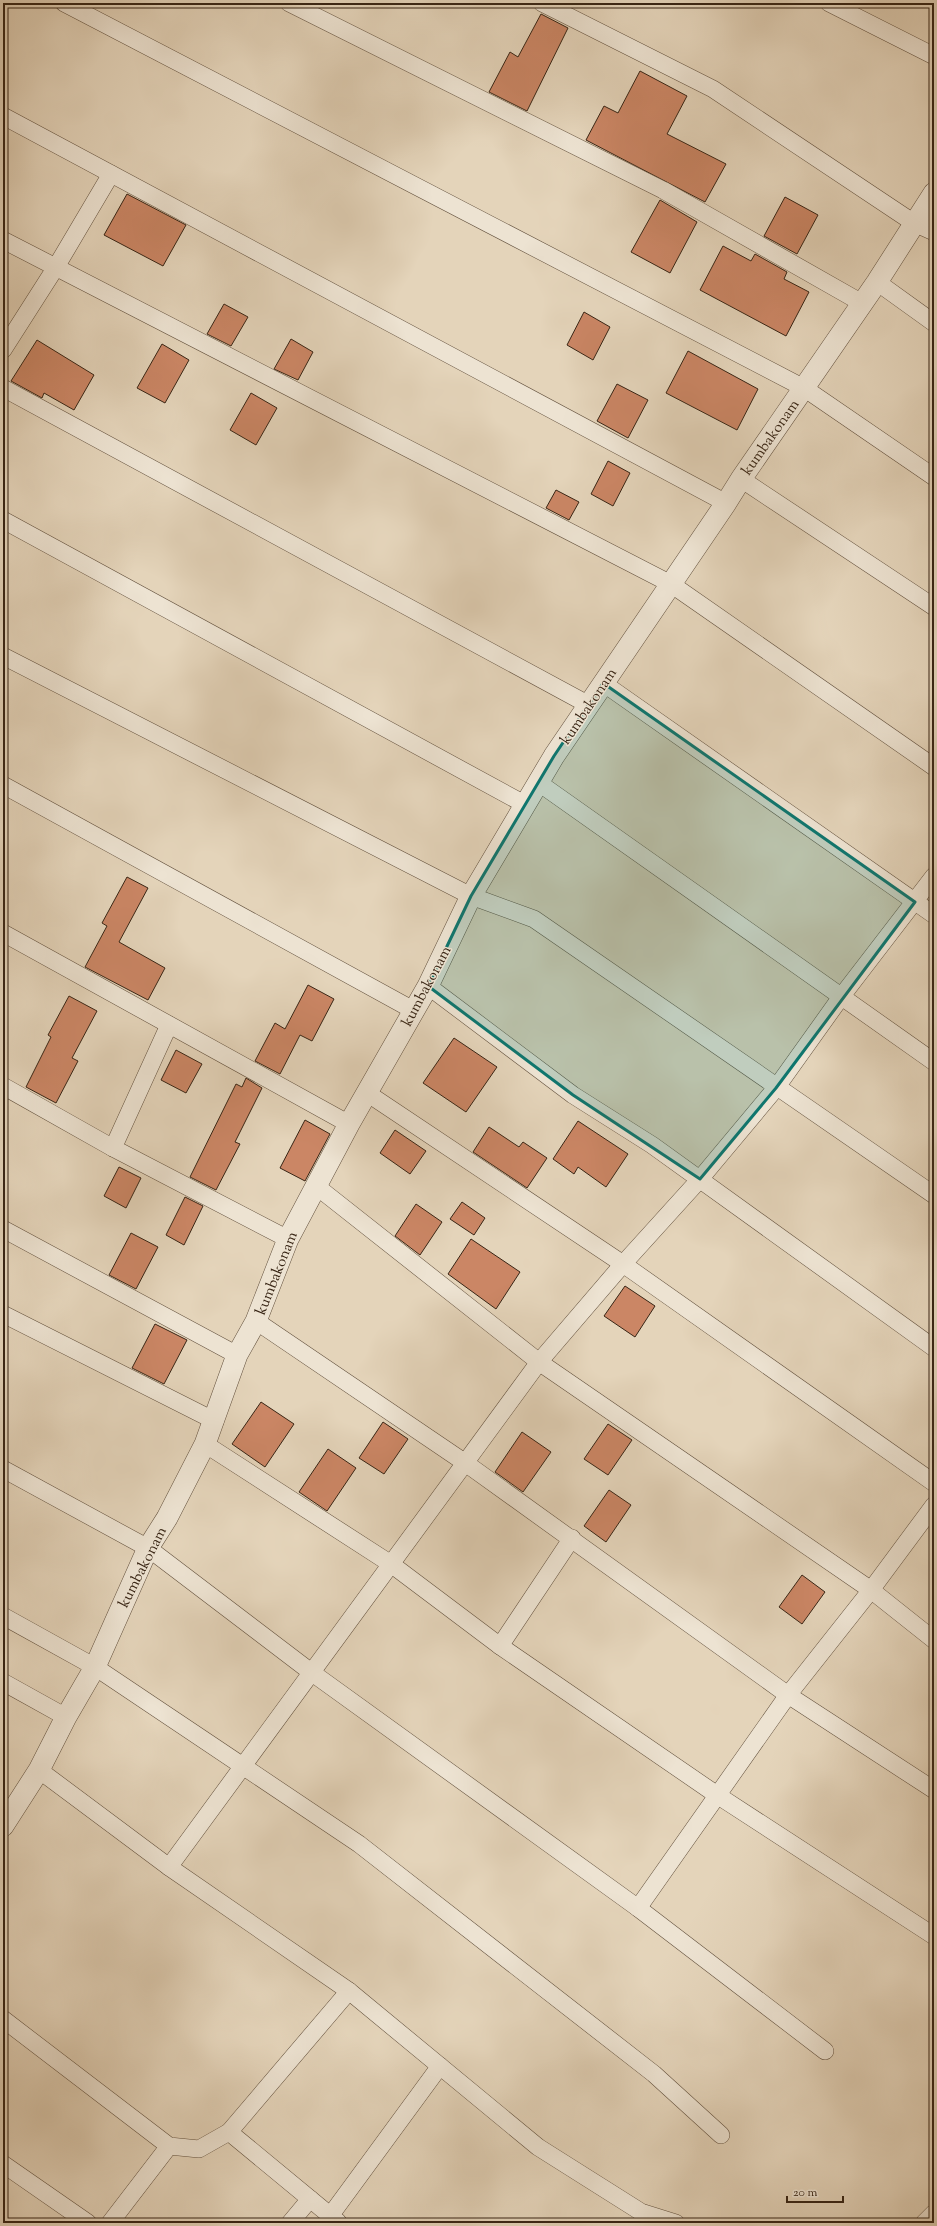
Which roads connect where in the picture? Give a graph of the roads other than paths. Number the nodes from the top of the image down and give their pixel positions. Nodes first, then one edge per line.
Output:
1 (64, 3) edge
2 (290, 3) edge
3 (542, 3) edge
4 (829, 3) edge
5 (934, 56) edge
6 (3, 116) edge
7 (111, 174) junction
8 (934, 193) edge
9 (914, 223) junction
10 (934, 232) edge
11 (3, 240) edge
12 (56, 268) junction
13 (877, 282) junction
14 (862, 303) junction
15 (934, 323) edge
16 (3, 350) edge
17 (3, 388) edge
18 (804, 388) junction
19 (934, 477) edge
20 (741, 479) junction
21 (726, 503) junction
22 (3, 520) edge
23 (671, 584) junction
24 (934, 607) edge
25 (3, 656) edge
26 (604, 684) junction
27 (589, 705) junction
28 (934, 767) edge
29 (539, 784) junction
30 (3, 785) edge
31 (526, 805) junction
32 (934, 876) edge
33 (471, 896) junction
34 (915, 902) junction
35 (934, 915) edge
36 (3, 933) edge
37 (428, 986) junction
38 (841, 997) junction
39 (414, 1010) junction
40 (169, 1025) junction
41 (934, 1062) edge
42 (3, 1086) edge
43 (776, 1088) junction
44 (367, 1093) junction
45 (349, 1124) junction
46 (113, 1148) junction
47 (700, 1179) junction
48 (316, 1186) junction
49 (934, 1195) edge
50 (3, 1229) edge
51 (288, 1238) junction
52 (623, 1264) junction
53 (3, 1314) edge
54 (256, 1321) junction
55 (934, 1348) edge
56 (237, 1355) junction
57 (539, 1362) junction
58 (215, 1421) junction
59 (205, 1444) junction
60 (464, 1462) junction
61 (3, 1469) edge
62 (934, 1483) edge
63 (934, 1504) edge
64 (572, 1538) junction
65 (148, 1548) junction
66 (391, 1564) junction
67 (871, 1590) junction
68 (3, 1616) edge
69 (934, 1640) edge
70 (500, 1646) junction
71 (95, 1667) junction
72 (311, 1672) junction
73 (3, 1682) edge
74 (788, 1695) junction
75 (66, 1717) junction
76 (242, 1765) junction
77 (39, 1770) junction
78 (934, 1790) edge
79 (717, 1795) junction
80 (3, 1824) edge
81 (169, 1867) junction
82 (638, 1908) junction
83 (934, 1936) edge
84 (349, 1991) junction
85 (3, 2019) edge
86 (825, 2050) dead end
87 (440, 2066) junction
88 (229, 2132) junction
89 (721, 2135) dead end
90 (169, 2146) junction
91 (3, 2164) edge
92 (310, 2199) junction
93 (934, 2213) edge
94 (334, 2219) edge
95 (88, 2223) edge
96 (110, 2223) edge
97 (290, 2223) edge
98 (676, 2223) edge
99 (924, 2223) edge

1 - 18 street
2 - 14 street
3 - 9 street
4 - 5 street
6 - 7 street
7 - 12 street
7 - 21 street
8 - 9 street, kumbakonam
9 - 10 street
9 - 13 street, kumbakonam
11 - 12 street
12 - 16 street
12 - 23 street
13 - 14 street, kumbakonam
13 - 15 street
14 - 18 street, kumbakonam
17 - 27 street
18 - 19 street
18 - 20 street, kumbakonam
20 - 21 street, kumbakonam
20 - 24 street
21 - 23 street, kumbakonam
22 - 31 street
23 - 26 street, kumbakonam
23 - 28 street
25 - 33 street
26 - 27 street, kumbakonam
26 - 34 street
27 - 29 street, kumbakonam
29 - 31 street, kumbakonam
29 - 38 street
30 - 39 street
31 - 33 street, kumbakonam
32 - 34 street
33 - 37 street, kumbakonam
33 - 43 street
34 - 35 street
34 - 38 street
36 - 40 street
37 - 39 street, kumbakonam
37 - 47 street
38 - 41 street
38 - 43 street
39 - 44 street, kumbakonam
40 - 45 street
40 - 46 street
42 - 46 street
43 - 47 street
43 - 49 street
44 - 45 street, kumbakonam
44 - 52 street
45 - 48 street, kumbakonam
46 - 51 street
47 - 52 street
47 - 55 street
48 - 51 street, kumbakonam
48 - 57 street
50 - 56 street
51 - 54 street, kumbakonam
52 - 57 street
52 - 62 street
53 - 58 street
54 - 56 street, kumbakonam
54 - 60 street
56 - 58 street, kumbakonam
57 - 60 street
57 - 67 street
58 - 59 street, kumbakonam
59 - 65 street, kumbakonam
59 - 66 street
60 - 64 street
60 - 66 street
61 - 65 street
63 - 67 street
64 - 70 street
64 - 74 street
65 - 71 street, kumbakonam
65 - 72 street
66 - 70 street
66 - 72 street
67 - 69 street
67 - 74 street
68 - 71 street
70 - 79 street
71 - 75 street, kumbakonam
71 - 76 street
72 - 76 street
72 - 82 street
73 - 75 street
74 - 78 street
74 - 79 street
75 - 77 street, kumbakonam
76 - 81 street
76 - 89 street
77 - 80 street, kumbakonam
77 - 81 street
79 - 82 street
79 - 83 street
81 - 84 street
82 - 86 street
84 - 87 street
84 - 88 street
85 - 90 street
87 - 94 street
87 - 98 street
88 - 90 street
88 - 92 street
90 - 96 street
91 - 95 street
92 - 94 street
92 - 97 street
93 - 99 street

